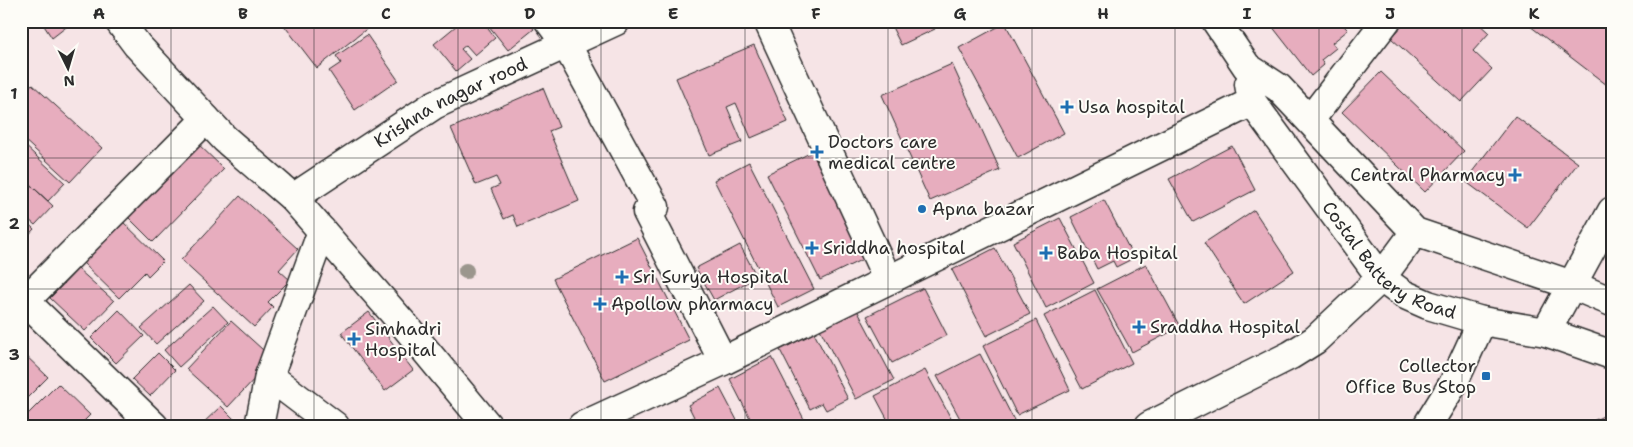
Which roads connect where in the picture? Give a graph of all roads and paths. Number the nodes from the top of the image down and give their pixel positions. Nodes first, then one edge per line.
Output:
1 (119, 21) edge
2 (549, 21) edge
3 (616, 21) edge
4 (768, 21) edge
5 (1216, 21) edge
6 (1386, 21) edge
7 (566, 44) junction
8 (1246, 67) junction
9 (1252, 102) junction
10 (206, 119) junction
11 (1310, 120) junction
12 (293, 198) junction
13 (1612, 211) edge
14 (322, 231) junction
15 (1415, 232) junction
16 (1382, 278) junction
17 (888, 280) junction
18 (1572, 285) junction
19 (23, 302) edge
20 (1612, 302) edge
21 (1482, 321) junction
22 (1546, 332) junction
23 (1612, 355) edge
24 (723, 361) junction
25 (269, 376) junction
26 (154, 426) edge
27 (259, 426) edge
28 (335, 426) edge
29 (488, 426) edge
30 (582, 426) edge
31 (1149, 426) edge
32 (1427, 426) edge

1 - 10 street
2 - 7 street
3 - 7 street, Krishna nagar rood
4 - 17 street
5 - 8 street, Costal Battery Road
6 - 11 street
7 - 12 street, Krishna nagar rood
7 - 24 street
8 - 9 street, Costal Battery Road
8 - 11 street, Costal Battery Road
9 - 16 street, Costal Battery Road
9 - 17 street
10 - 12 street
10 - 19 street
11 - 15 street, Costal Battery Road
12 - 14 street
13 - 18 street
14 - 25 street
14 - 29 street
15 - 16 street
15 - 18 street, Costal Battery Road
16 - 21 street, Costal Battery Road
16 - 31 street
17 - 24 street
18 - 20 street, Costal Battery Road
18 - 22 street
19 - 26 street
21 - 22 street, Costal Battery Road
21 - 32 street
22 - 23 street, Costal Battery Road
24 - 30 street
25 - 27 street
25 - 28 street

